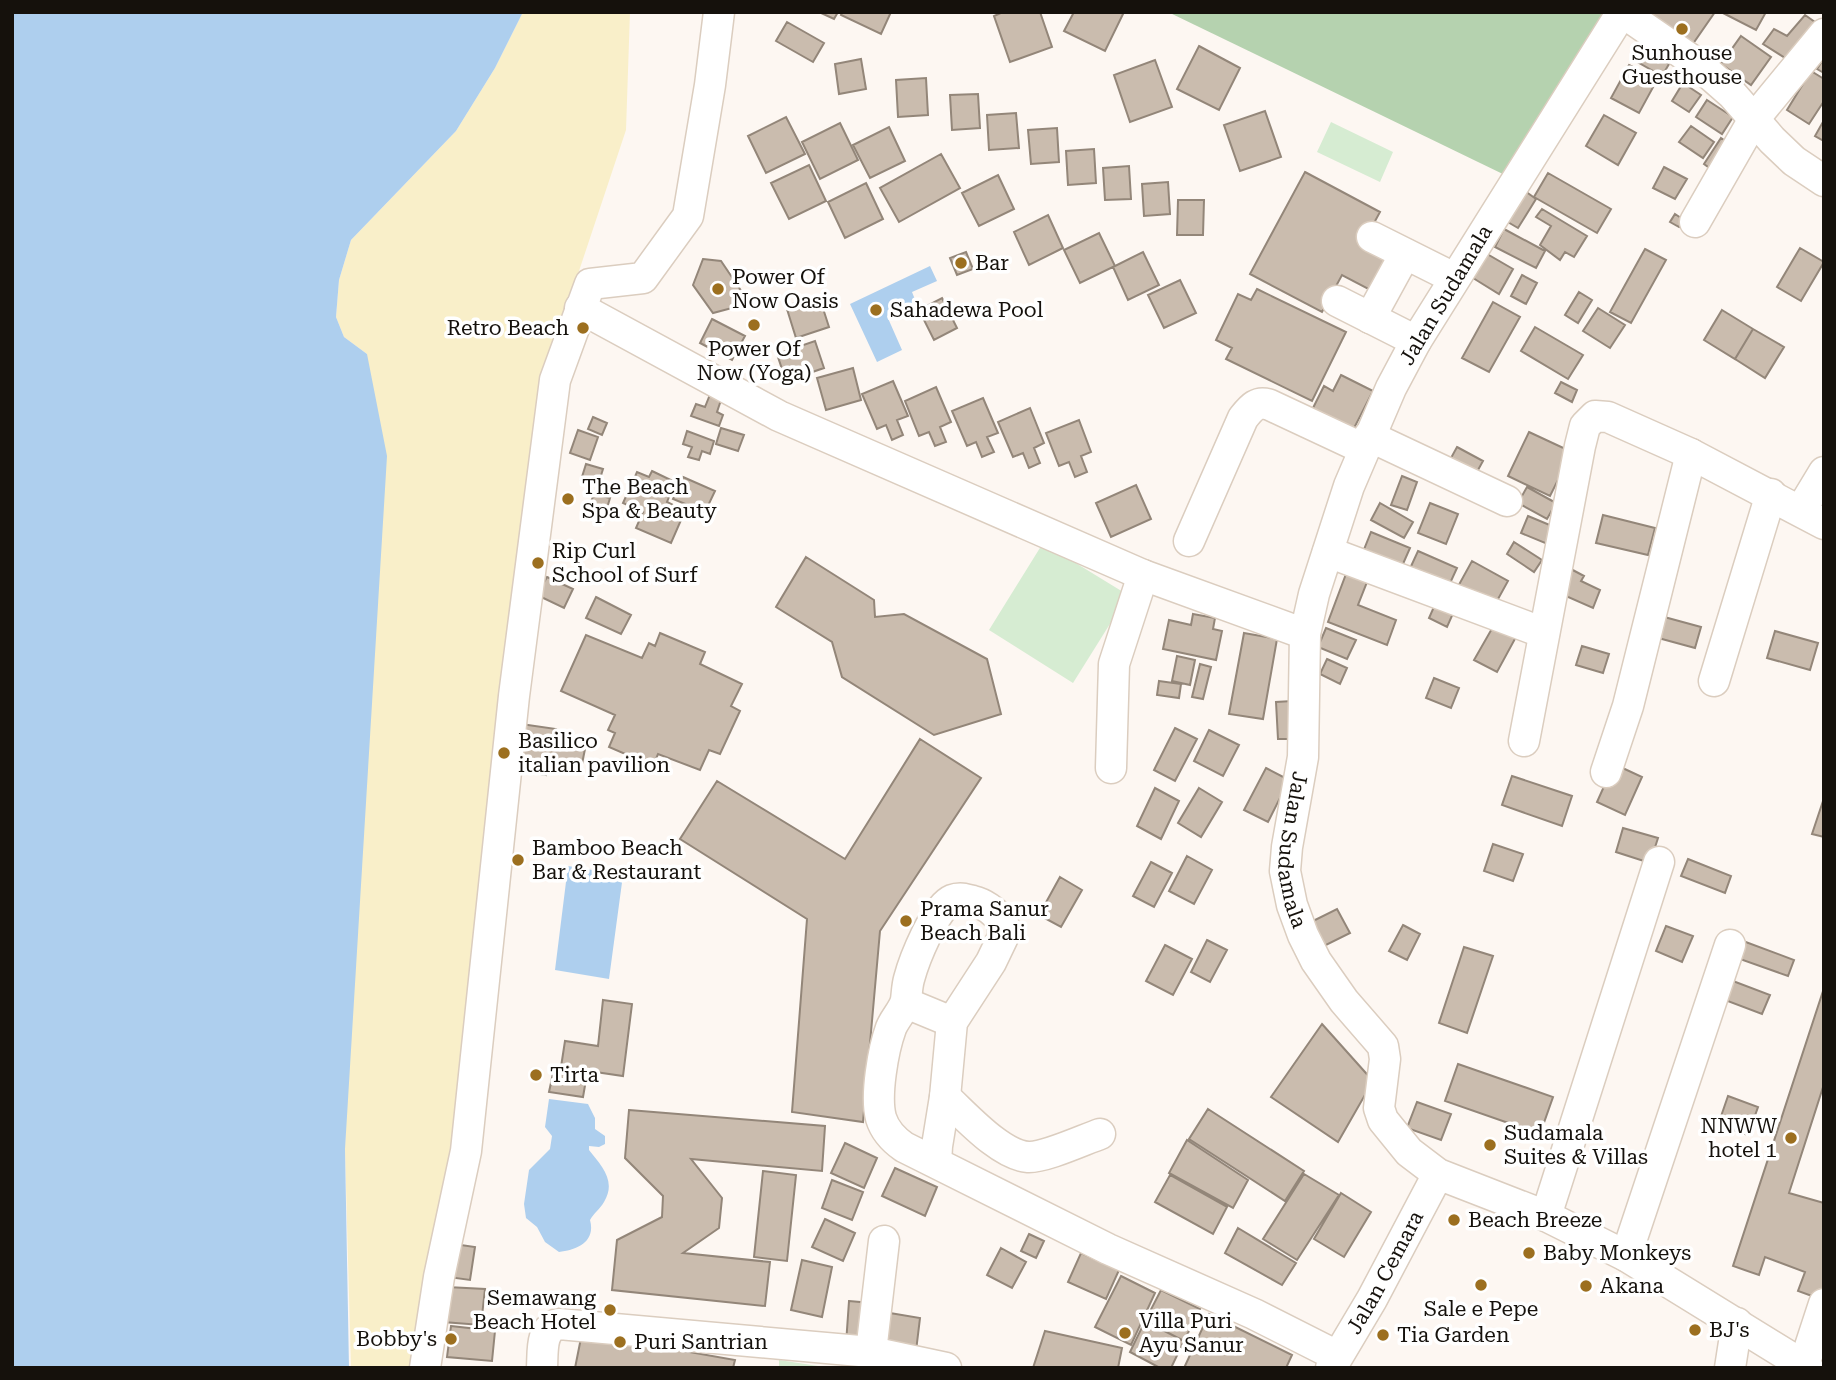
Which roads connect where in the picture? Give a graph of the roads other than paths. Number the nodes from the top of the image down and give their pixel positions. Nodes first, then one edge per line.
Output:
1 (719, 12) edge
2 (1622, 12) edge
3 (1824, 34) edge
4 (1754, 119) junction
5 (1824, 181) edge
6 (1695, 222) dead end
7 (1372, 237) dead end
8 (1405, 254) junction
9 (1454, 278) junction
10 (1337, 301) dead end
11 (580, 308) junction
12 (1370, 318) junction
13 (1416, 341) junction
14 (1366, 442) junction
15 (1691, 454) junction
16 (1824, 472) edge
17 (1771, 494) junction
18 (1507, 501) dead end
19 (1812, 517) edge
20 (1189, 541) dead end
21 (1328, 552) junction
22 (1143, 575) junction
23 (1544, 633) junction
24 (1305, 634) junction
25 (1714, 681) dead end
26 (1524, 741) dead end
27 (1111, 768) dead end
28 (1606, 772) dead end
29 (1659, 862) dead end
30 (1730, 945) dead end
31 (906, 1003) junction
32 (952, 1021) junction
33 (945, 1097) junction
34 (1100, 1134) dead end
35 (936, 1163) junction
36 (1438, 1174) junction
37 (1546, 1216) junction
38 (884, 1241) dead end
39 (1626, 1256) junction
40 (1824, 1304) edge
41 (1737, 1323) junction
42 (871, 1352) junction
43 (1334, 1362) edge
44 (1806, 1366) edge
45 (425, 1368) edge
46 (542, 1368) edge
47 (946, 1368) edge
48 (1730, 1368) edge

1 - 11 street
2 - 4 street
2 - 9 street, Jalan Sudamala
3 - 4 street
4 - 5 street
4 - 6 street
7 - 8 street
8 - 9 street
8 - 12 street
9 - 13 street, Jalan Sudamala
10 - 12 street
11 - 22 street
11 - 45 street
12 - 13 street
13 - 14 street, Jalan Sudamala
14 - 18 street
14 - 20 street
14 - 21 street, Jalan Sudamala
15 - 17 street
15 - 23 street
15 - 28 street
16 - 19 street
17 - 19 street
17 - 25 street
21 - 23 street
21 - 24 street, Jalan Sudamala
22 - 24 street
22 - 27 street
23 - 26 street
24 - 36 street, Jalan Sudamala
29 - 37 street
30 - 39 street
31 - 32 street
31 - 32 street
31 - 35 street
32 - 33 street
33 - 34 street
33 - 35 street
35 - 43 street
36 - 37 street, Jalan Sudamala
36 - 43 street, Jalan Cemara
37 - 39 street, Jalan Sudamala
38 - 42 street
39 - 41 street, Jalan Sudamala
40 - 44 street
41 - 44 street, Jalan Sudamala
41 - 48 street
42 - 46 street
42 - 47 street

